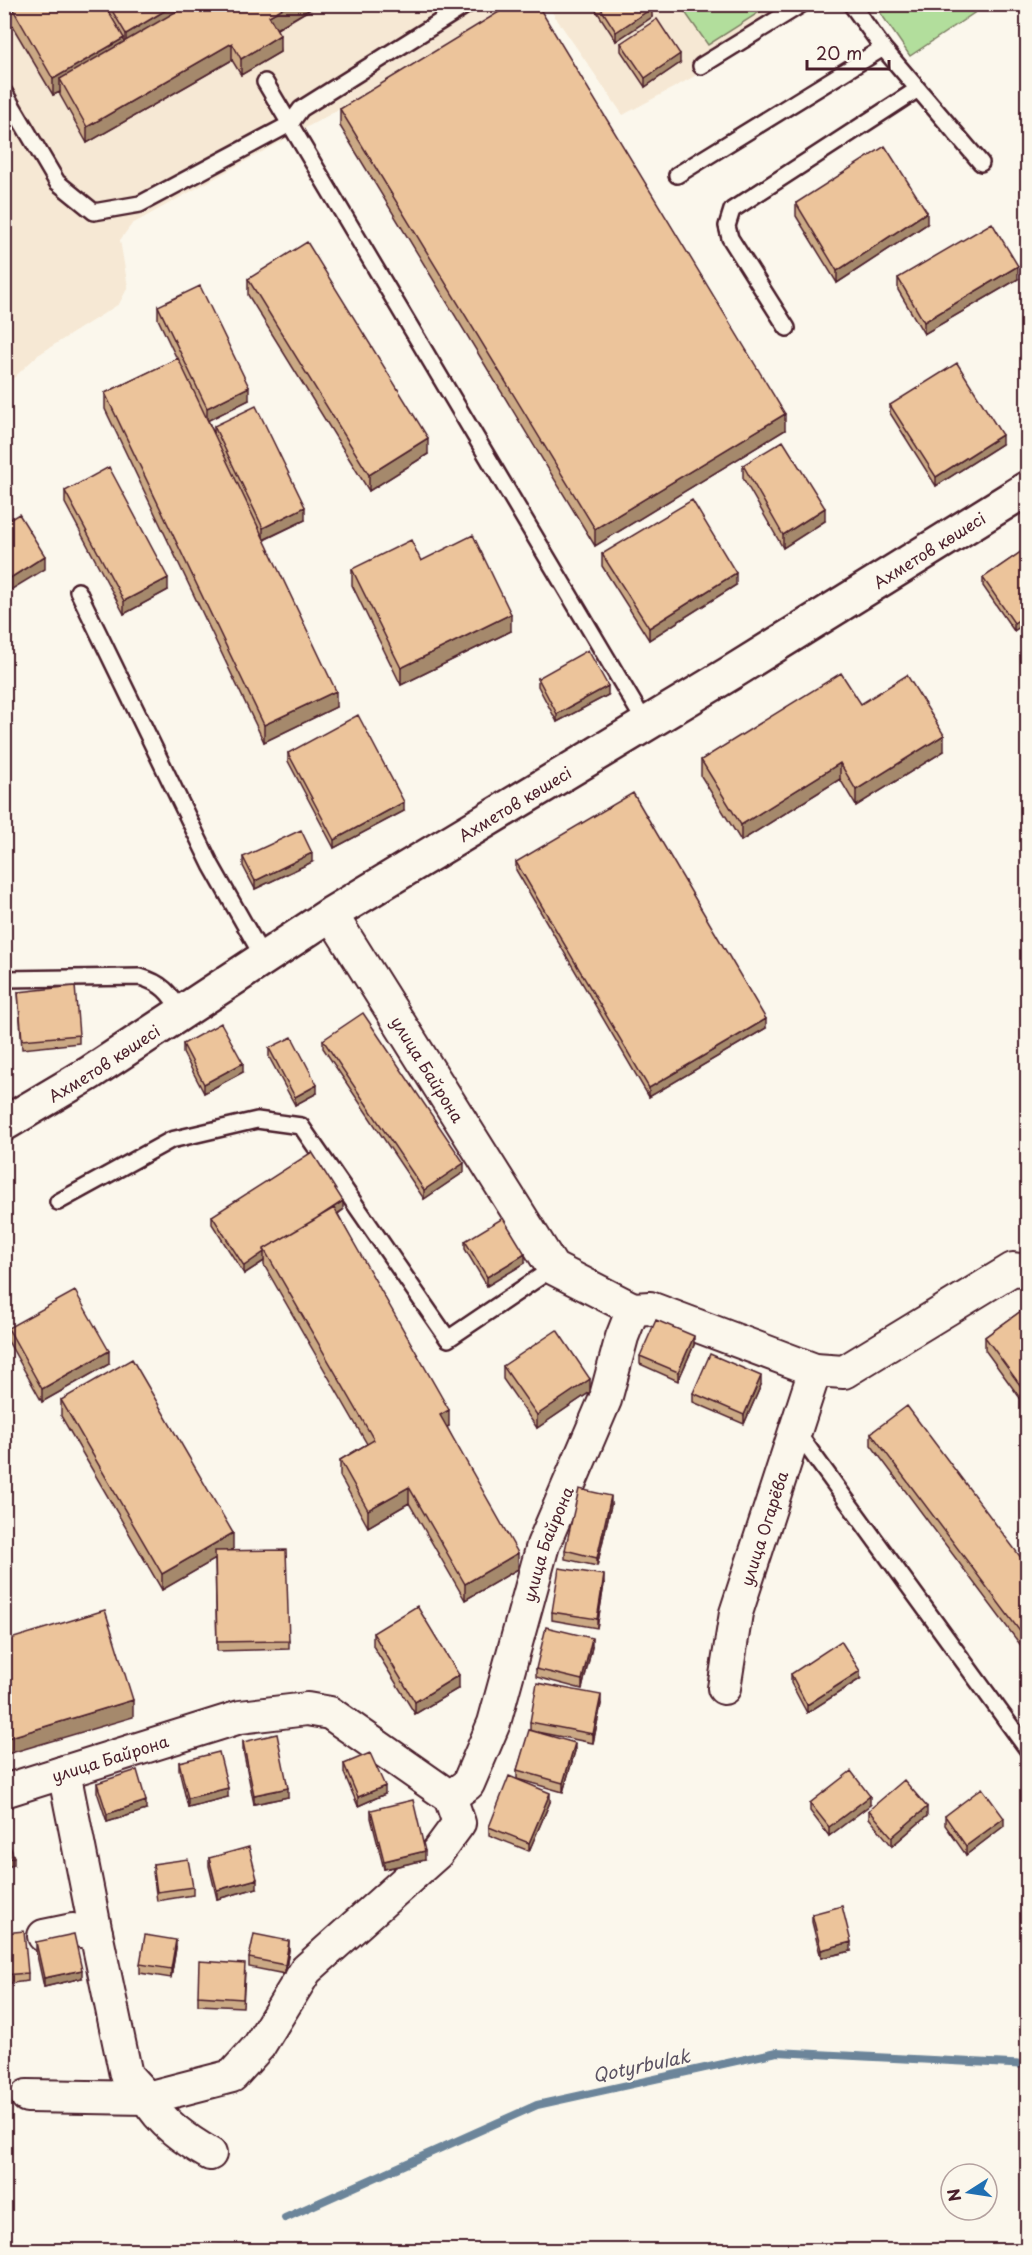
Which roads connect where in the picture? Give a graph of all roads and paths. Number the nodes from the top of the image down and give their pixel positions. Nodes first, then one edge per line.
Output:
1 (468, 4) edge
2 (802, 4) edge
3 (851, 4) edge
4 (883, 48) junction
5 (701, 66) dead end
6 (265, 82) dead end
7 (918, 88) junction
8 (4, 92) edge
9 (290, 124) junction
10 (981, 163) dead end
11 (677, 175) dead end
12 (787, 328) dead end
13 (1028, 488) edge
14 (78, 591) dead end
15 (646, 724) junction
16 (331, 914) junction
17 (263, 957) junction
18 (4, 979) edge
19 (181, 1012) junction
20 (4, 1124) edge
21 (58, 1202) dead end
22 (553, 1268) junction
23 (1028, 1271) edge
24 (633, 1310) junction
25 (815, 1370) junction
26 (796, 1431) junction
27 (724, 1688) dead end
28 (1028, 1750) edge
29 (64, 1772) junction
30 (4, 1791) edge
31 (450, 1797) junction
32 (96, 1933) junction
33 (44, 1936) dead end
34 (27, 2097) dead end
35 (147, 2098) junction
36 (210, 2154) dead end

1 - 9 lane
2 - 5 lane
3 - 4 lane
4 - 7 lane
4 - 11 lane
6 - 9 lane
7 - 10 lane
7 - 12 lane
8 - 9 lane
9 - 15 lane
13 - 15 street, Ахметов көшесі
14 - 17 lane
15 - 16 street, Ахметов көшесі
16 - 17 street, Ахметов көшесі
16 - 22 street, улица Байрона
17 - 19 street, Ахметов көшесі
18 - 19 lane
19 - 20 street, Ахметов көшесі
21 - 22 lane
22 - 24 street
23 - 25 street
24 - 25 street
24 - 31 street, улица Байрона
25 - 26 street, улица Огарёва
26 - 27 street, улица Огарёва
26 - 28 lane
29 - 30 street, улица Байрона
29 - 31 street, улица Байрона
29 - 32 street
31 - 35 street
32 - 33 street
32 - 35 street
34 - 35 street
35 - 36 street

